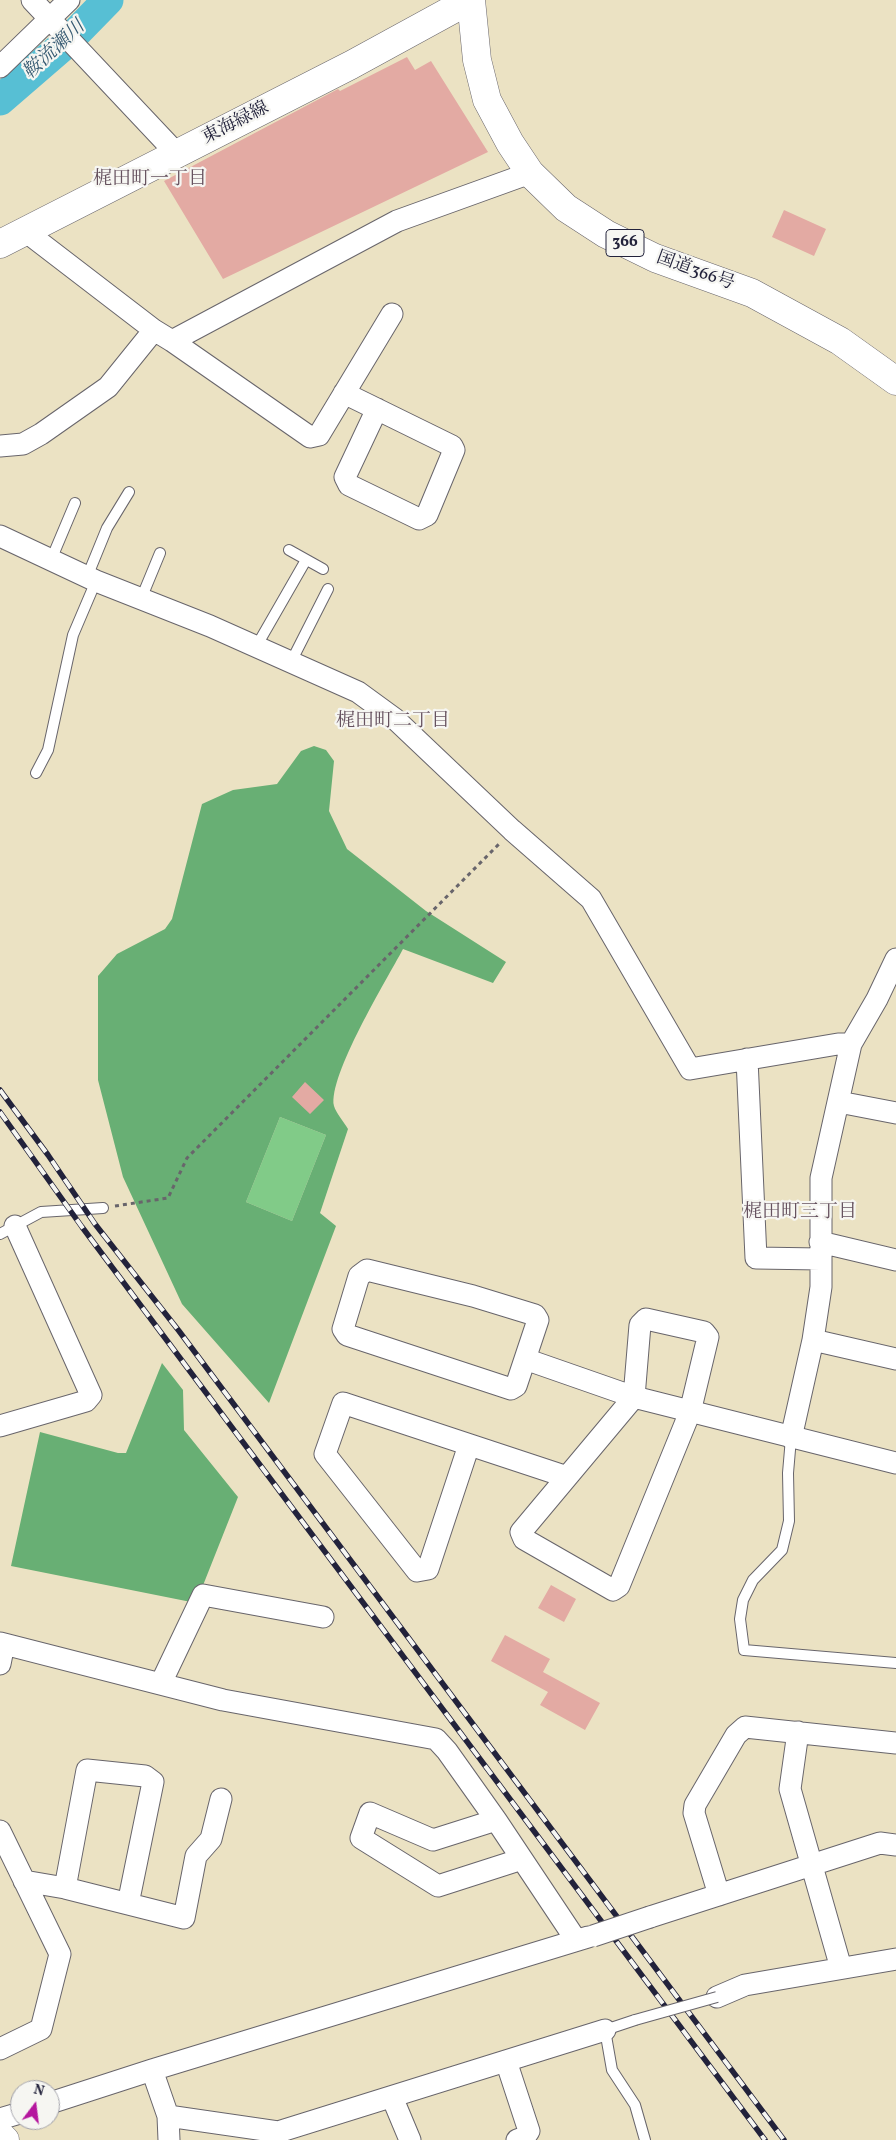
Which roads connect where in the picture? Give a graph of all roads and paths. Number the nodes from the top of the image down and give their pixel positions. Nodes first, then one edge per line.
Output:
1 (32, 0) edge
2 (69, 0) edge
3 (471, 0) edge
4 (61, 30) junction
5 (0, 67) edge
6 (177, 154) junction
7 (530, 173) junction
8 (25, 231) junction
9 (0, 244) edge
10 (392, 314) dead end
11 (154, 330) junction
12 (172, 341) junction
13 (896, 381) edge
14 (344, 393) junction
15 (377, 409) junction
16 (0, 446) edge
17 (129, 492) dead end
18 (75, 503) dead end
19 (0, 536) edge
20 (289, 550) dead end
21 (160, 553) dead end
22 (51, 560) junction
23 (306, 560) junction
24 (323, 569) dead end
25 (92, 579) junction
26 (328, 589) dead end
27 (141, 599) junction
28 (256, 647) junction
29 (291, 662) junction
30 (36, 773) dead end
31 (512, 830) junction
32 (896, 960) edge
33 (851, 1044) junction
34 (746, 1059) junction
35 (839, 1102) junction
36 (896, 1113) edge
37 (103, 1208) joint
38 (7, 1230) edge
39 (820, 1250) junction
40 (896, 1260) edge
41 (813, 1340) junction
42 (524, 1359) junction
43 (896, 1359) edge
44 (634, 1397) junction
45 (690, 1412) junction
46 (0, 1426) edge
47 (791, 1438) junction
48 (469, 1445) junction
49 (896, 1464) edge
50 (567, 1477) junction
51 (323, 1617) dead end
52 (1, 1650) edge
53 (896, 1663) edge
54 (161, 1683) junction
55 (798, 1732) junction
56 (896, 1743) edge
57 (221, 1799) dead end
58 (496, 1820) junction
59 (0, 1831) edge
60 (896, 1845) edge
61 (522, 1859) junction
62 (812, 1865) junction
63 (24, 1881) junction
64 (65, 1888) junction
65 (719, 1895) junction
66 (128, 1904) junction
67 (584, 1938) junction
68 (896, 1959) edge
69 (841, 1968) junction
70 (717, 1996) joint
71 (605, 2030) junction
72 (0, 2050) edge
73 (506, 2061) junction
74 (152, 2070) junction
75 (392, 2097) junction
76 (60, 2100) edge
77 (168, 2116) junction
78 (0, 2135) edge
79 (5, 2140) edge
80 (169, 2140) edge
81 (410, 2140) edge
82 (517, 2140) edge
83 (645, 2140) edge

1 - 4 street
2 - 4 street
3 - 6 main road, 東海緑線
3 - 7 main road, 国道366号 / 366
4 - 5 street
4 - 6 street
6 - 8 main road, 東海緑線
7 - 12 street
7 - 13 main road, 国道366号 / 366
8 - 9 main road, 東海緑線
8 - 11 street
10 - 14 street
11 - 12 street
11 - 16 street
12 - 14 street
14 - 15 street
15 - 15 street
17 - 25 lane
18 - 22 lane
19 - 22 street
20 - 23 lane
21 - 27 lane
22 - 25 street
23 - 24 lane
23 - 28 lane
25 - 27 street
25 - 30 lane
26 - 29 lane
27 - 28 street
28 - 29 street
29 - 31 street
31 - 34 street
31 - 37 path
32 - 33 street
33 - 34 street
33 - 35 street
34 - 39 street
35 - 36 street
35 - 39 street
37 - 38 lane
38 - 46 street
39 - 40 street
39 - 41 street
41 - 43 street
41 - 47 street
42 - 42 street
42 - 44 street
44 - 45 street
44 - 45 street
44 - 50 street
45 - 47 street
45 - 50 street
47 - 49 street
47 - 53 lane
48 - 48 street
48 - 50 street
51 - 54 street
52 - 54 street
54 - 58 street
55 - 56 street
55 - 62 street
55 - 65 street
57 - 66 street
58 - 61 street
58 - 61 street
59 - 63 street
60 - 62 street
61 - 67 street
62 - 65 street
62 - 69 street
63 - 64 street
63 - 72 street
64 - 66 street
64 - 66 street
65 - 67 street, bridge
67 - 74 street
68 - 69 street
69 - 70 street
70 - 71 lane, bridge
71 - 73 street
71 - 83 lane
73 - 75 street
73 - 82 street
74 - 76 street
74 - 77 street
75 - 77 street
75 - 81 street
77 - 80 street
78 - 79 main road

